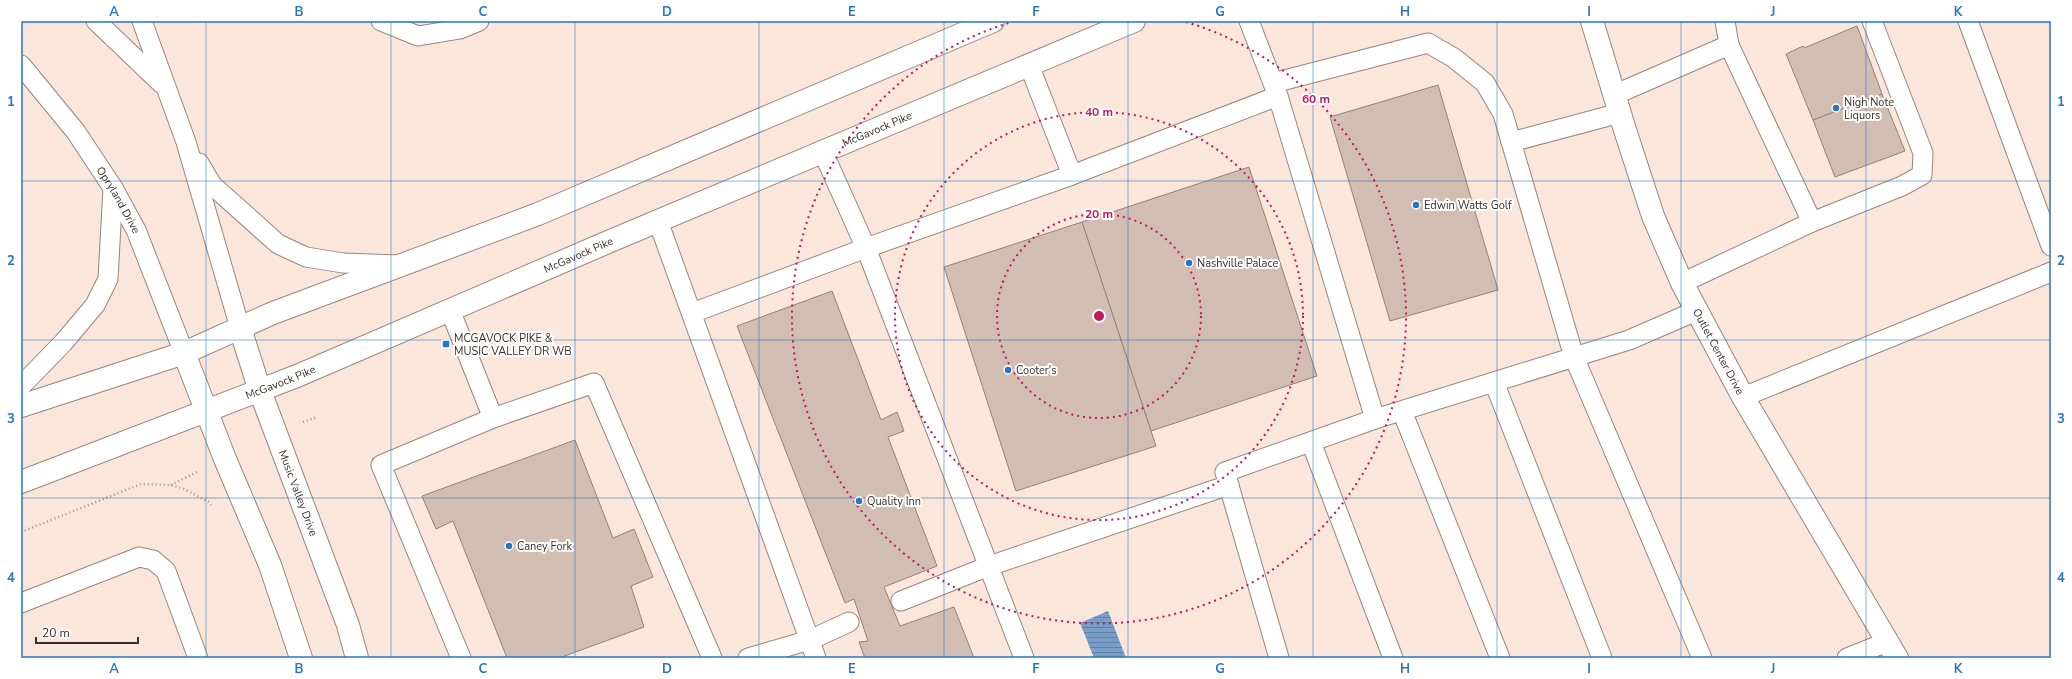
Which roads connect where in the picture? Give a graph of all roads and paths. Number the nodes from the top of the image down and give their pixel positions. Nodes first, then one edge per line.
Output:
1 (96, 21) edge
2 (142, 21) edge
3 (381, 21) edge
4 (479, 21) edge
5 (993, 21) edge
6 (1134, 21) edge
7 (1249, 21) edge
8 (1592, 21) edge
9 (1725, 21) edge
10 (1872, 21) edge
11 (1968, 21) edge
12 (1729, 45) junction
13 (21, 65) edge
14 (1029, 65) junction
15 (165, 86) junction
16 (1275, 90) junction
17 (1617, 104) junction
18 (186, 142) junction
19 (1511, 142) junction
20 (823, 152) junction
21 (1072, 175) junction
22 (113, 188) junction
23 (658, 221) junction
24 (1812, 222) junction
25 (2051, 246) edge
26 (866, 248) junction
27 (401, 265) junction
28 (2051, 272) edge
29 (1682, 282) junction
30 (450, 310) junction
31 (1696, 311) junction
32 (692, 313) junction
33 (240, 328) junction
34 (184, 353) junction
35 (1574, 357) junction
36 (1494, 382) junction
37 (21, 386) edge
38 (260, 391) junction
39 (1743, 397) junction
40 (21, 406) edge
41 (1402, 411) junction
42 (206, 412) junction
43 (493, 418) junction
44 (1375, 419) junction
45 (1311, 442) junction
46 (21, 482) edge
47 (1229, 485) junction
48 (213, 508) dead end
49 (21, 532) edge
50 (989, 566) junction
51 (901, 601) dead end
52 (21, 602) edge
53 (849, 622) dead end
54 (810, 640) junction
55 (1892, 650) edge
56 (198, 658) edge
57 (301, 658) edge
58 (357, 658) edge
59 (461, 658) edge
60 (712, 658) edge
61 (748, 658) edge
62 (816, 658) edge
63 (1024, 658) edge
64 (1279, 658) edge
65 (1393, 658) edge
66 (1500, 658) edge
67 (1602, 658) edge
68 (1702, 658) edge
69 (1847, 658) edge

1 - 15 lane
2 - 15 lane
3 - 4 lane
5 - 27 street
6 - 14 street, McGavock Pike
7 - 16 lane
8 - 17 street, Outlet Center Drive
9 - 12 lane
10 - 24 lane
11 - 25 lane
12 - 17 lane
12 - 24 lane
13 - 22 lane, Opryland Drive
14 - 20 street, McGavock Pike
14 - 21 lane
15 - 18 lane
16 - 19 lane
16 - 21 lane
16 - 44 lane
17 - 19 lane
17 - 29 street, Outlet Center Drive
18 - 27 lane
18 - 33 lane
19 - 35 lane
20 - 23 street, McGavock Pike
20 - 26 lane
21 - 26 lane
22 - 34 lane, Opryland Drive
22 - 37 lane
23 - 30 street, McGavock Pike
23 - 32 lane
24 - 29 lane
26 - 32 lane
26 - 50 lane
27 - 33 street
28 - 39 lane
29 - 31 street, Outlet Center Drive
30 - 38 street, McGavock Pike
30 - 43 lane
31 - 35 lane
31 - 39 street, Outlet Center Drive
32 - 54 lane
33 - 34 street
33 - 38 street, Music Valley Drive
34 - 40 street
34 - 42 street
35 - 36 lane
35 - 68 lane
36 - 41 lane
36 - 67 lane
38 - 42 street, McGavock Pike
38 - 58 street, Music Valley Drive
39 - 55 street, Outlet Center Drive
41 - 44 lane
41 - 66 lane
42 - 46 street, McGavock Pike
42 - 57 street
43 - 59 lane
43 - 60 lane
44 - 45 lane
45 - 47 lane
45 - 65 lane
47 - 50 lane
47 - 64 lane
48 - 49 path
50 - 51 lane
50 - 63 lane
52 - 56 lane
53 - 54 lane
54 - 61 lane
54 - 62 lane
55 - 69 lane

